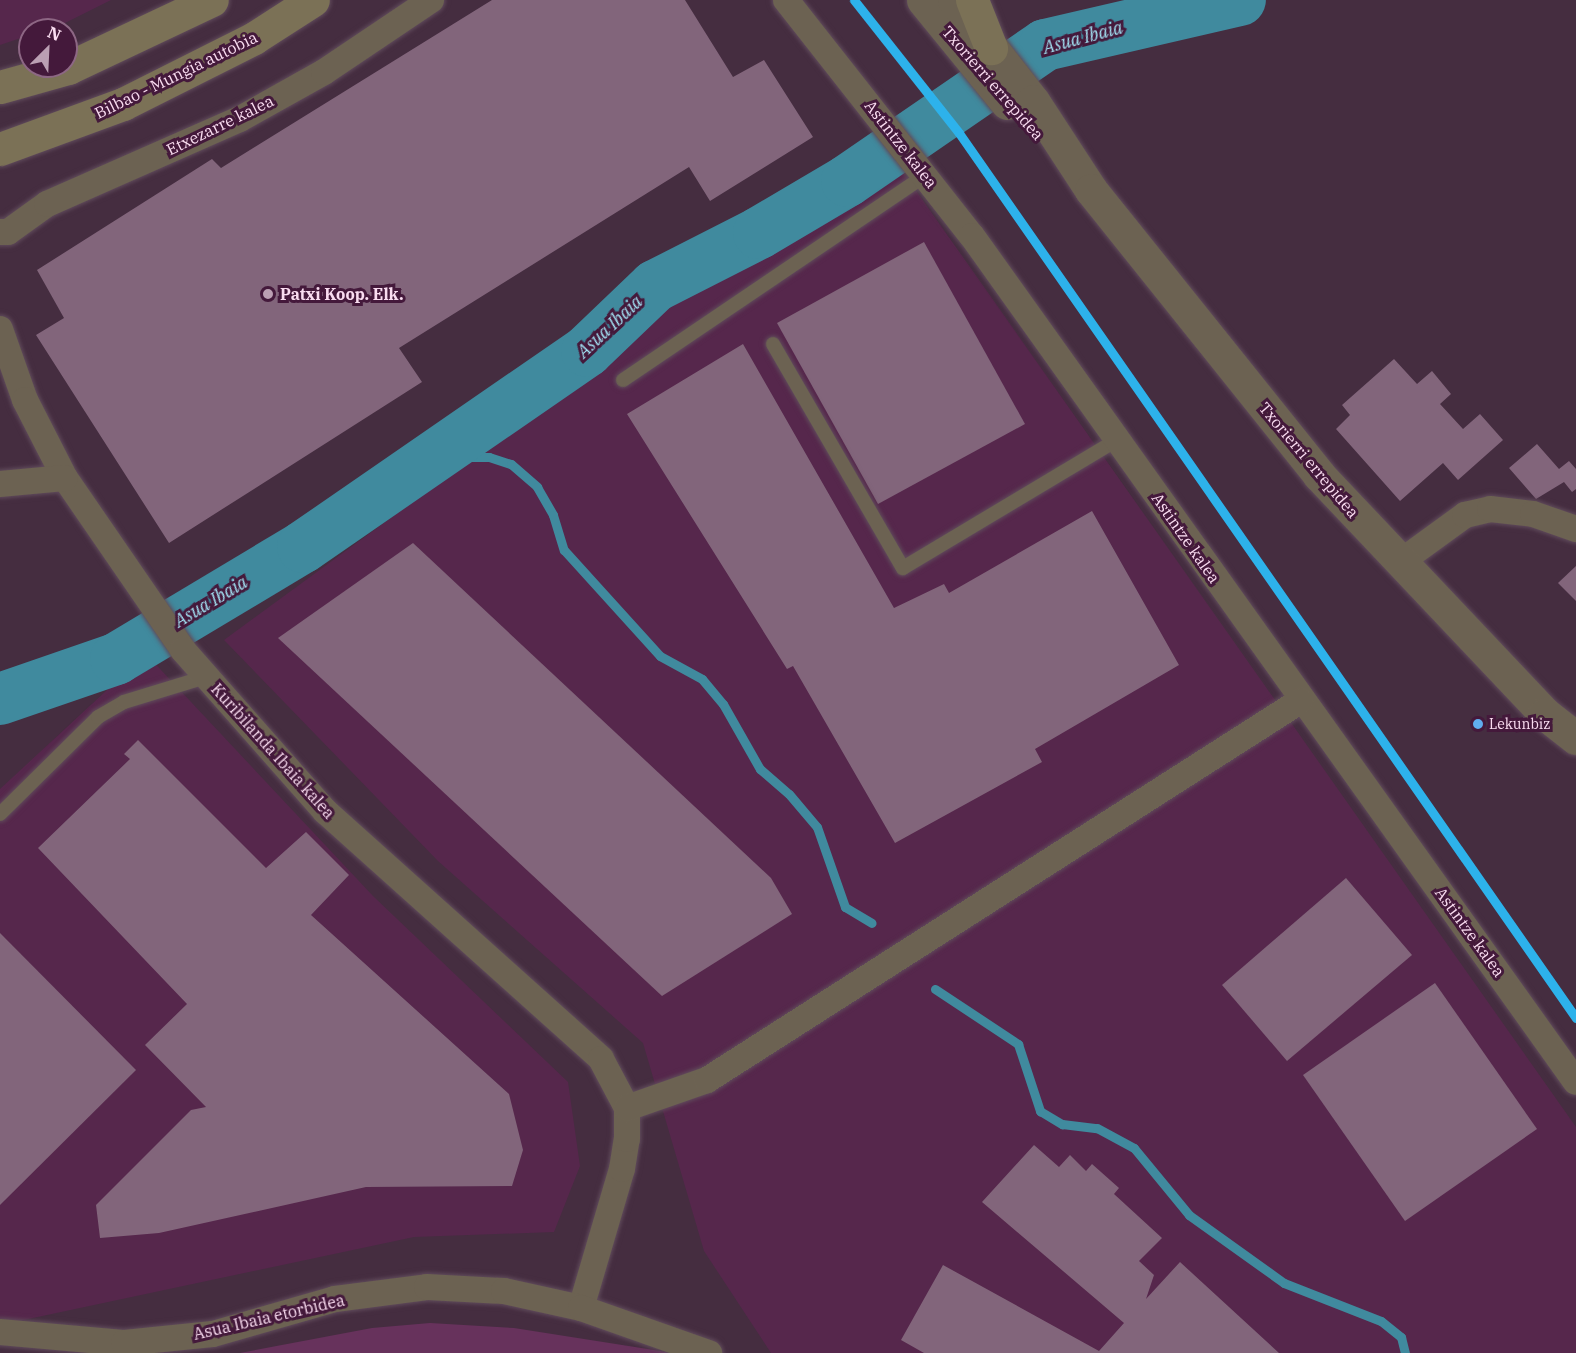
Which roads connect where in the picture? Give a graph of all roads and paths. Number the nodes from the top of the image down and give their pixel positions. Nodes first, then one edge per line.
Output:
1 (212, 0) edge
2 (313, 0) edge
3 (431, 0) edge
4 (786, 0) edge
5 (923, 0) edge
6 (954, 0) edge
7 (972, 0) edge
8 (986, 53) junction
9 (0, 87) edge
10 (0, 148) edge
11 (922, 170) junction
12 (3, 238) edge
13 (0, 329) edge
14 (773, 344) dead end
15 (623, 380) dead end
16 (1117, 440) junction
17 (65, 478) junction
18 (0, 484) edge
19 (1576, 529) edge
20 (1400, 563) junction
21 (206, 677) junction
22 (1300, 701) junction
23 (1545, 714) junction
24 (1576, 738) edge
25 (1576, 760) edge
26 (0, 814) edge
27 (1576, 1082) edge
28 (627, 1108) junction
29 (581, 1308) junction
30 (0, 1332) edge
31 (709, 1353) edge

1 - 9 highway
2 - 10 highway, Bilbao - Mungia autobia
3 - 12 street, Etxezarre kalea
4 - 11 street, Astintze kalea
5 - 8 street, Txorierri errepidea
6 - 8 street, Txorierri errepidea
7 - 8 highway
8 - 20 street, Txorierri errepidea
11 - 15 lane
11 - 16 street, Astintze kalea
13 - 17 street, Kuribilanda Ibaia kalea
14 - 16 lane
16 - 22 street, Astintze kalea
17 - 18 street
17 - 21 street, Kuribilanda Ibaia kalea
19 - 20 street
20 - 23 street, Txorierri errepidea
21 - 26 lane
21 - 28 street, Kuribilanda Ibaia kalea
22 - 27 street, Astintze kalea
22 - 28 street
23 - 24 street, Txorierri errepidea
23 - 25 street, Txorierri errepidea
28 - 29 street
29 - 30 street, Asua Ibaia etorbidea
29 - 31 street, Asua Ibaia etorbidea

